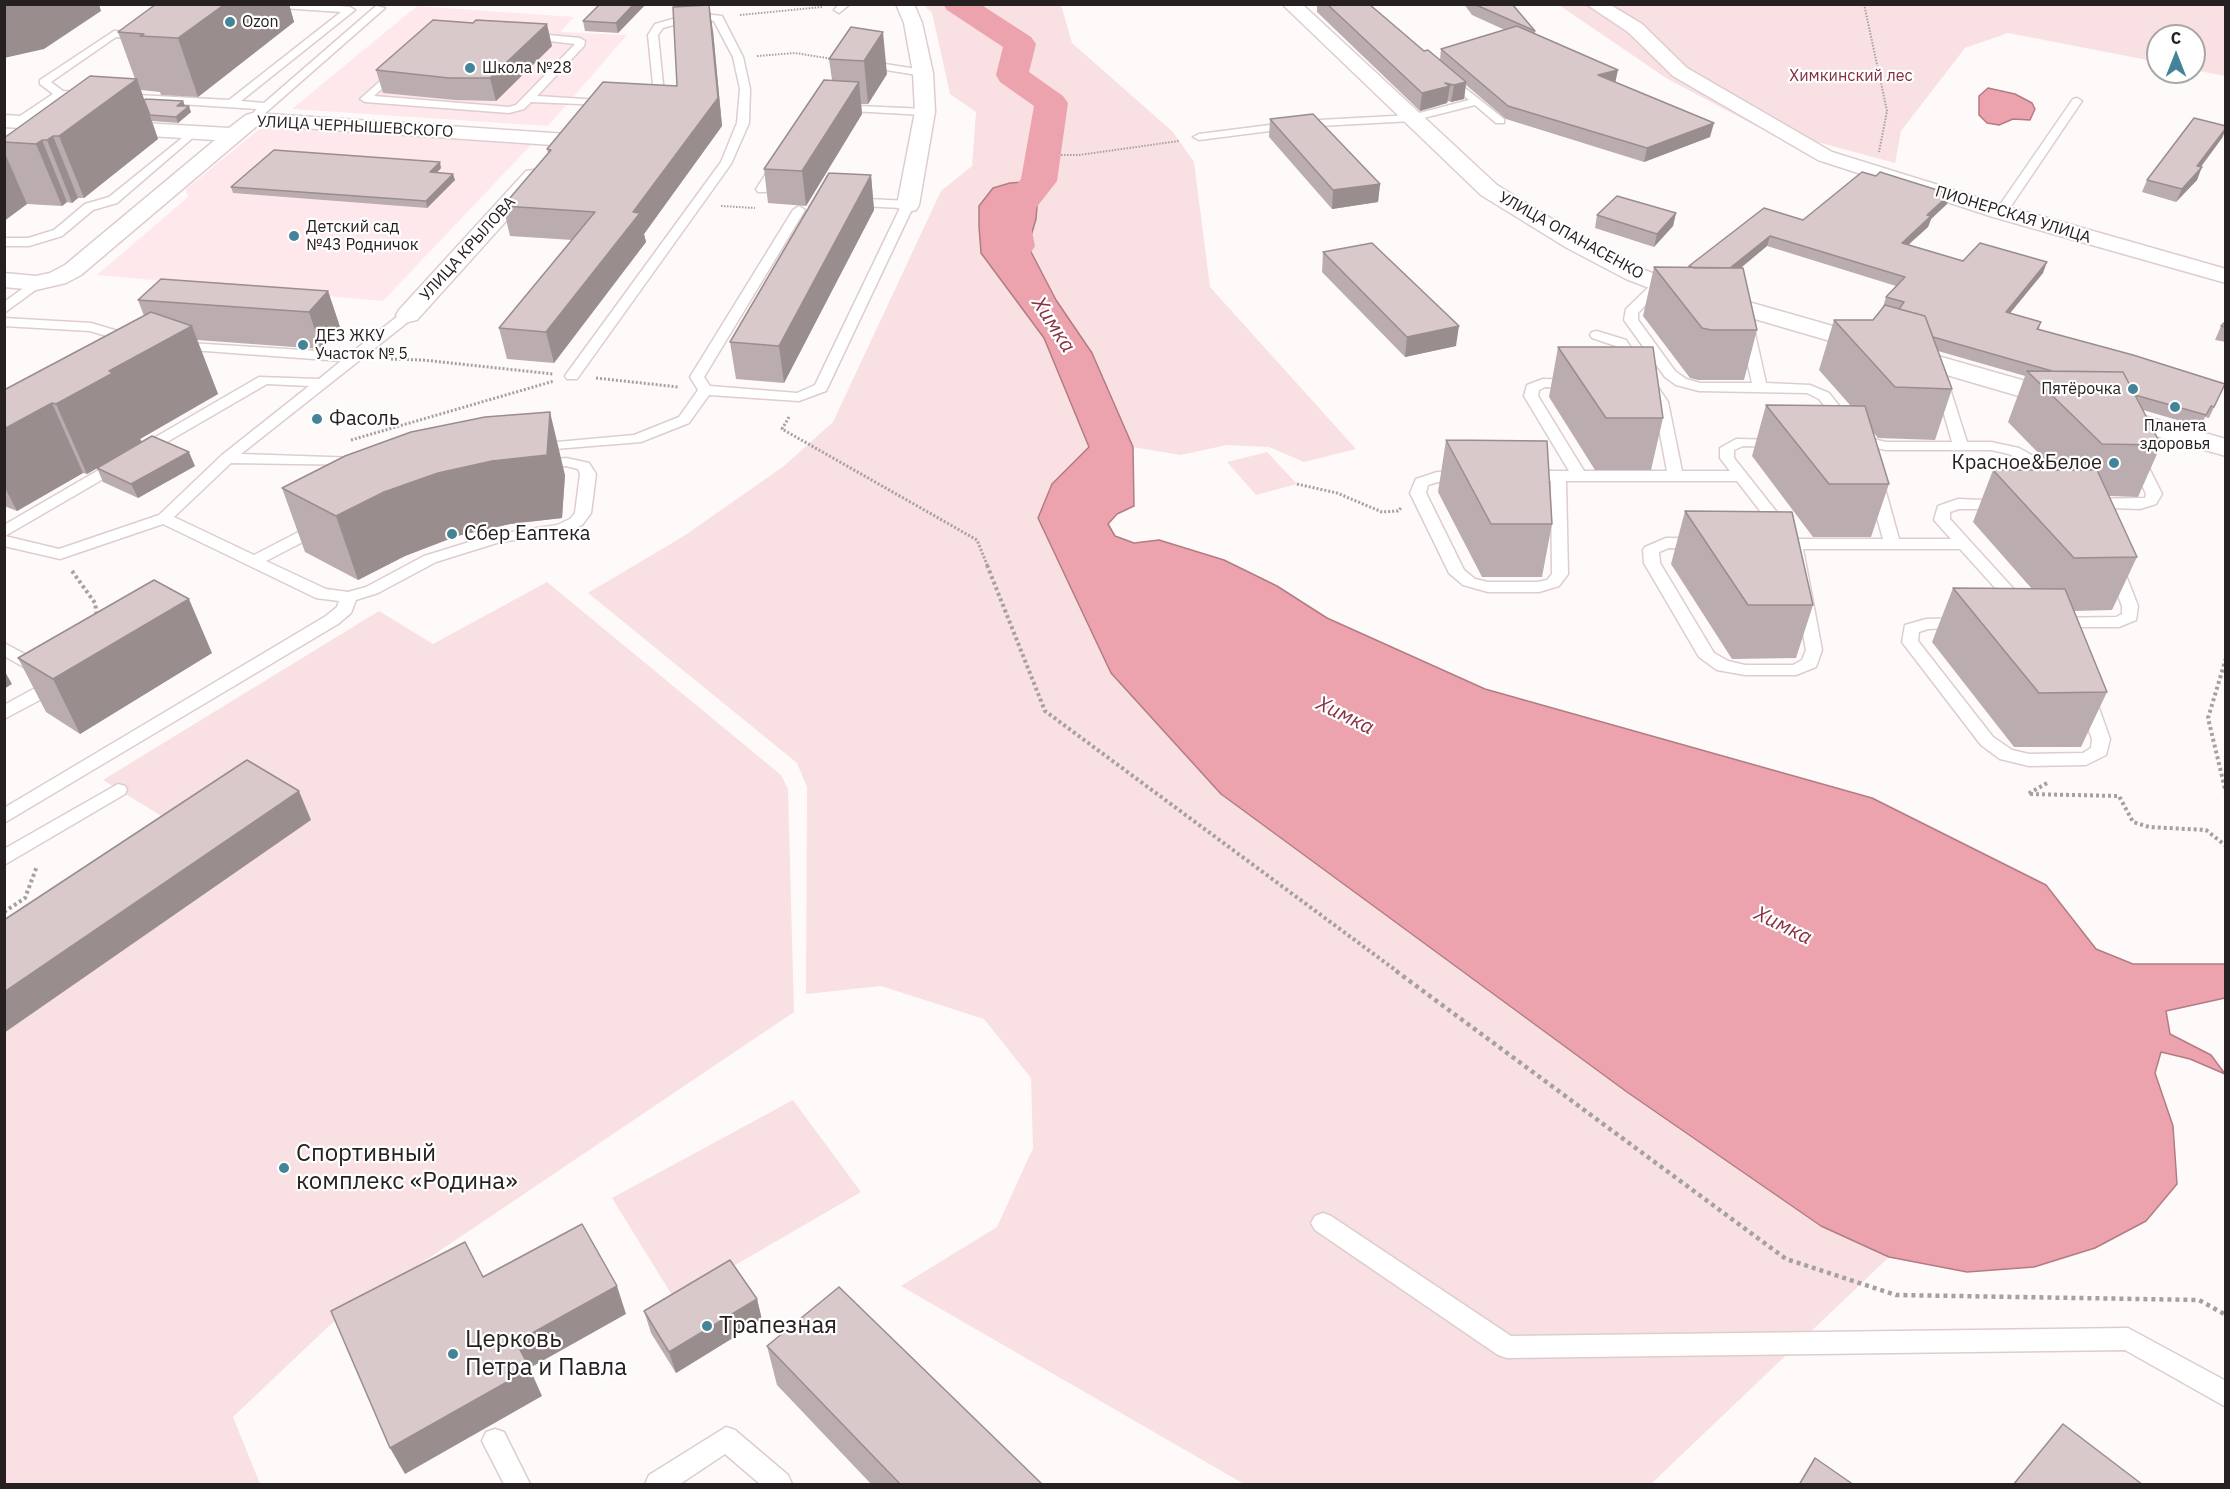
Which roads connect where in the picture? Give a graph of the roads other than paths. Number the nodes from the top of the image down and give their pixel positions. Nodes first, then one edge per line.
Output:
1 (268, 4) edge
2 (905, 4) edge
3 (1290, 4) edge
4 (1595, 4) edge
5 (380, 8) dead end
6 (692, 10) edge
7 (518, 35) edge
8 (157, 36) edge
9 (406, 61) edge
10 (872, 65) edge
11 (1435, 66) edge
12 (923, 73) junction
13 (137, 84) dead end
14 (60, 94) junction
15 (659, 94) edge
16 (83, 95) edge
17 (528, 99) junction
18 (1477, 101) junction
19 (2077, 101) dead end
20 (600, 103) joint
21 (231, 104) junction
22 (828, 107) edge
23 (260, 112) junction
24 (925, 112) junction
25 (1412, 118) junction
26 (1500, 121) dead end
27 (11, 122) edge
28 (94, 127) junction
29 (192, 133) junction
30 (234, 135) junction
31 (1199, 137) road end
32 (567, 140) junction
33 (75, 141) edge
34 (786, 152) edge
35 (762, 189) edge
36 (836, 202) edge
37 (908, 205) junction
38 (799, 210) edge
39 (2001, 212) junction
40 (4, 242) edge
41 (2226, 276) edge
42 (4, 280) edge
43 (36, 283) junction
44 (1660, 284) junction
45 (4, 309) edge
46 (408, 315) joint
47 (1745, 321) edge
48 (4, 322) edge
49 (1597, 335) dead end
50 (212, 348) junction
51 (356, 358) junction
52 (192, 359) edge
53 (572, 376) road end
54 (1941, 378) edge
55 (324, 383) junction
56 (1590, 384) edge
57 (1625, 384) edge
58 (1649, 384) junction
59 (1760, 387) junction
60 (705, 390) junction
61 (2128, 434) junction
62 (1800, 443) edge
63 (2224, 444) edge
64 (1845, 446) edge
65 (1961, 446) junction
66 (517, 450) edge
67 (227, 458) junction
68 (375, 463) edge
69 (525, 465) edge
70 (1558, 476) junction
71 (1579, 476) junction
72 (1676, 476) junction
73 (1741, 476) junction
74 (1481, 477) edge
75 (1514, 477) edge
76 (2016, 504) edge
77 (164, 518) junction
78 (332, 520) edge
79 (4, 532) edge
80 (4, 541) edge
81 (1794, 544) junction
82 (1892, 544) junction
83 (1964, 544) junction
84 (2110, 555) edge
85 (254, 561) junction
86 (349, 597) junction
87 (2058, 622) junction
88 (1982, 623) edge
89 (2066, 644) edge
90 (4, 648) edge
91 (2081, 686) edge
92 (4, 713) edge
93 (118, 790) dead end
94 (4, 817) edge
95 (4, 858) edge
96 (1323, 1223) dead end
97 (2226, 1395) edge
98 (495, 1441) dead end
99 (517, 1485) edge
100 (658, 1485) edge
101 (779, 1485) edge

1 - 21 lane
2 - 12 street
3 - 25 street, УЛИЦА ОПАНАСЕНКО
4 - 39 street, ПИОНЕРСКАЯ УЛИЦА
5 - 23 lane
6 - 15 lane
6 - 53 lane
7 - 17 lane
8 - 14 lane
9 - 17 lane
10 - 12 lane
11 - 18 lane
12 - 24 street
13 - 21 lane
14 - 16 lane
14 - 27 lane
17 - 20 lane
18 - 25 lane
18 - 26 lane
19 - 39 lane
20 - 32 street, УЛИЦА КРЫЛОВА
21 - 23 lane
22 - 24 lane
23 - 30 street, УЛИЦА ЧЕРНЫШЕВСКОГО
23 - 32 street, УЛИЦА ЧЕРНЫШЕВСКОГО
24 - 37 street
25 - 31 lane
25 - 44 street, УЛИЦА ОПАНАСЕНКО
27 - 28 street, УЛИЦА ЧЕРНЫШЕВСКОГО
28 - 29 street, УЛИЦА ЧЕРНЫШЕВСКОГО
28 - 33 lane
29 - 30 street, УЛИЦА ЧЕРНЫШЕВСКОГО
29 - 40 lane
30 - 43 street
32 - 46 street, УЛИЦА КРЫЛОВА
34 - 35 lane
36 - 37 lane
37 - 60 lane
38 - 60 lane
39 - 41 street, ПИОНЕРСКАЯ УЛИЦА
42 - 43 street
43 - 45 lane
44 - 59 lane
44 - 61 street, УЛИЦА ОПАНАСЕНКО
46 - 51 lane
47 - 59 lane
48 - 50 lane
49 - 58 lane
50 - 51 lane
50 - 52 lane
51 - 55 lane
54 - 65 lane
55 - 67 lane
55 - 79 lane
56 - 71 lane
57 - 58 lane
58 - 72 lane
59 - 65 lane
60 - 66 lane
61 - 63 street, УЛИЦА ОПАНАСЕНКО
61 - 65 lane
62 - 73 lane
64 - 82 lane
67 - 68 lane
67 - 77 lane
69 - 86 lane
70 - 71 lane
70 - 74 lane
70 - 75 lane
71 - 72 lane
72 - 73 lane
73 - 81 lane
76 - 83 lane
77 - 80 lane
77 - 85 lane
78 - 85 lane
81 - 81 lane
81 - 82 lane
82 - 83 lane
83 - 87 lane
84 - 87 lane
85 - 86 lane
86 - 94 lane
87 - 89 lane
88 - 91 lane
90 - 92 lane
93 - 95 lane
96 - 97 lane
98 - 99 lane
100 - 101 lane

